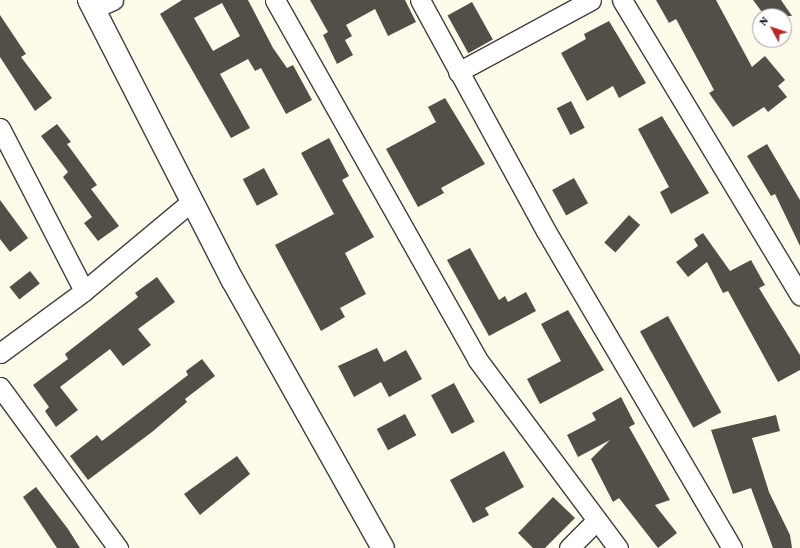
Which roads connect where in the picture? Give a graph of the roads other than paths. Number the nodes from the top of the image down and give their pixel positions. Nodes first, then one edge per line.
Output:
1 (113, 0) edge
2 (275, 0) edge
3 (420, 0) edge
4 (591, 0) edge
5 (622, 0) edge
6 (91, 4) edge
7 (458, 72) junction
8 (0, 128) edge
9 (191, 202) junction
10 (84, 291) junction
11 (800, 295) edge
12 (0, 353) edge
13 (0, 387) edge
14 (595, 522) junction
15 (118, 548) edge
16 (383, 548) edge
17 (569, 548) edge
18 (618, 548) edge
19 (732, 548) edge

1 - 6 street
2 - 14 street
3 - 7 street
4 - 7 street
5 - 11 street
6 - 9 street
7 - 19 street
8 - 10 street
9 - 10 street
9 - 16 street
10 - 12 street
13 - 15 street
14 - 17 street
14 - 18 street

